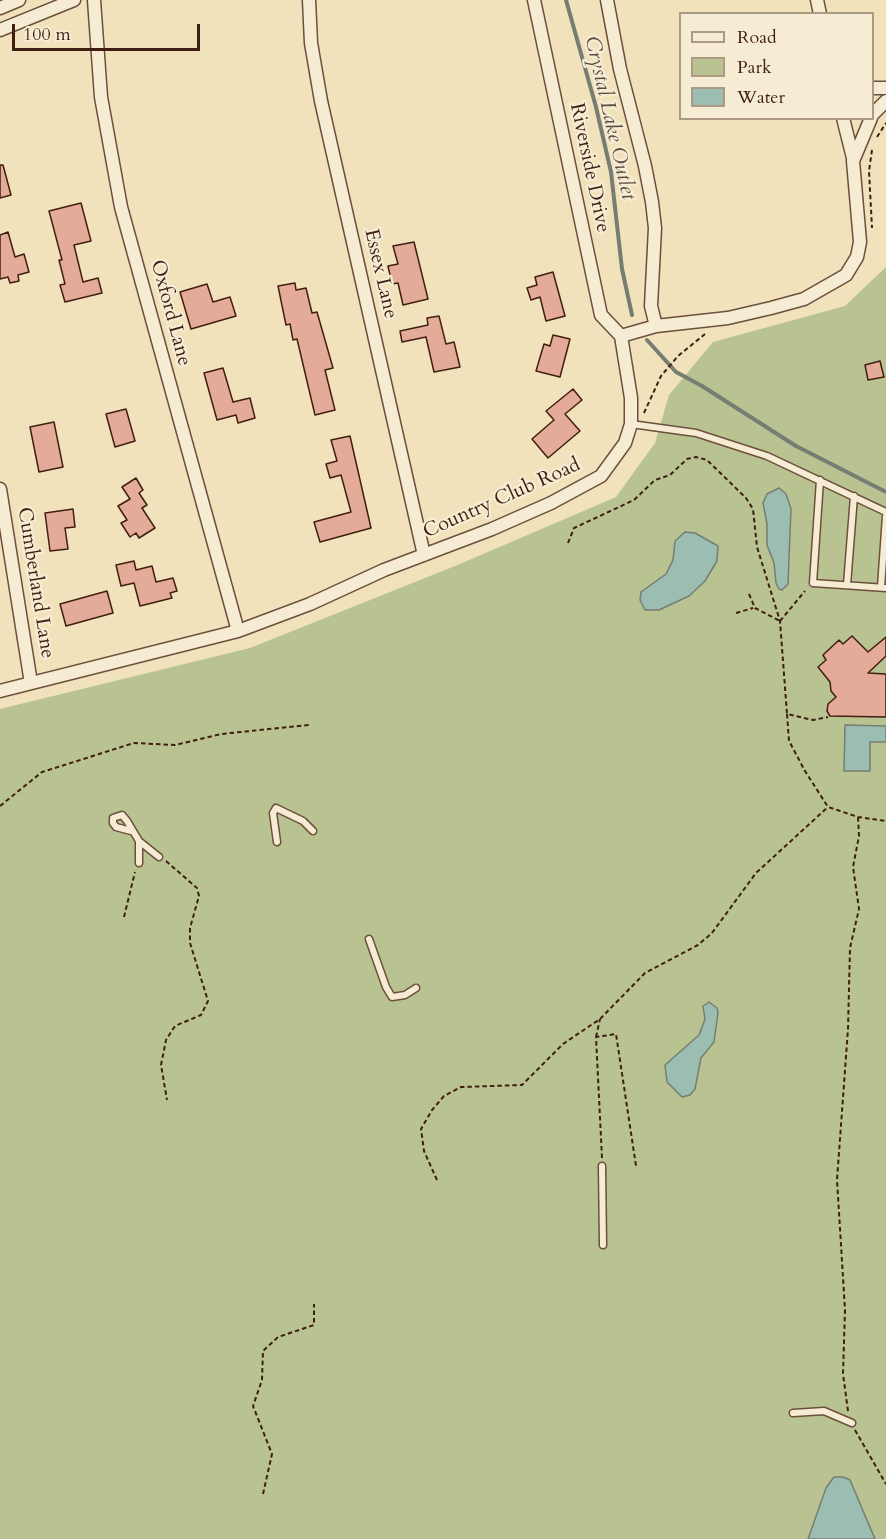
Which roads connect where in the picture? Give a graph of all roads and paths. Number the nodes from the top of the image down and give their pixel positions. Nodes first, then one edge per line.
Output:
1 (19, 0) edge
2 (74, 0) edge
3 (94, 0) edge
4 (309, 0) edge
5 (534, 0) edge
6 (607, 0) edge
7 (0, 8) edge
8 (0, 30) edge
9 (886, 100) edge
10 (874, 115) edge
11 (843, 120) edge
12 (871, 120) edge
13 (886, 123) edge
14 (853, 161) junction
15 (872, 230) dead end
16 (656, 326) junction
17 (709, 332) dead end
18 (621, 336) junction
19 (664, 372) dead end
20 (631, 424) junction
21 (820, 480) junction
22 (0, 489) edge
23 (854, 496) junction
24 (886, 512) edge
25 (886, 516) edge
26 (568, 543) dead end
27 (424, 555) junction
28 (847, 585) junction
29 (883, 587) edge
30 (806, 591) dead end
31 (748, 594) dead end
32 (755, 608) junction
33 (736, 613) dead end
34 (780, 621) junction
35 (238, 631) junction
36 (31, 683) junction
37 (0, 691) edge
38 (788, 714) junction
39 (828, 717) dead end
40 (309, 725) dead end
41 (0, 806) edge
42 (828, 807) junction
43 (858, 817) junction
44 (886, 820) edge
45 (131, 831) dead end
46 (313, 831) dead end
47 (139, 841) junction
48 (277, 842) dead end
49 (159, 857) joint
50 (139, 863) joint
51 (124, 917) dead end
52 (369, 939) dead end
53 (416, 988) dead end
54 (600, 1019) junction
55 (596, 1037) junction
56 (167, 1100) dead end
57 (603, 1166) joint
58 (636, 1166) dead end
59 (436, 1180) dead end
60 (603, 1245) dead end
61 (314, 1304) dead end
62 (793, 1413) dead end
63 (852, 1423) junction
64 (886, 1484) edge
65 (263, 1494) dead end

1 - 7 street
2 - 8 street
3 - 35 street, Oxford Lane
4 - 27 street, Essex Lane
5 - 18 street, Riverside Drive
6 - 16 street
9 - 10 street
11 - 14 street
12 - 14 street
13 - 15 path
14 - 16 street
16 - 18 street
17 - 19 path
18 - 20 street, Country Club Road
20 - 21 lane
20 - 27 street, Country Club Road
21 - 23 lane
21 - 28 lane
22 - 36 street, Cumberland Lane
23 - 24 lane
23 - 28 lane
25 - 29 lane
26 - 34 path
27 - 35 street, Country Club Road
28 - 29 lane
30 - 34 path
31 - 32 path
32 - 33 path
32 - 34 path
34 - 38 path
35 - 36 street, Country Club Road
36 - 37 street, Country Club Road
38 - 39 path
38 - 42 path
40 - 41 path
42 - 43 path
42 - 54 path
43 - 44 path
43 - 63 path
45 - 47 lane
46 - 48 lane
47 - 49 lane
47 - 50 lane
49 - 56 path
50 - 51 path
52 - 53 lane
54 - 55 path
54 - 59 path
55 - 57 path
55 - 58 path
57 - 60 lane
61 - 65 path
62 - 63 lane
63 - 64 path

